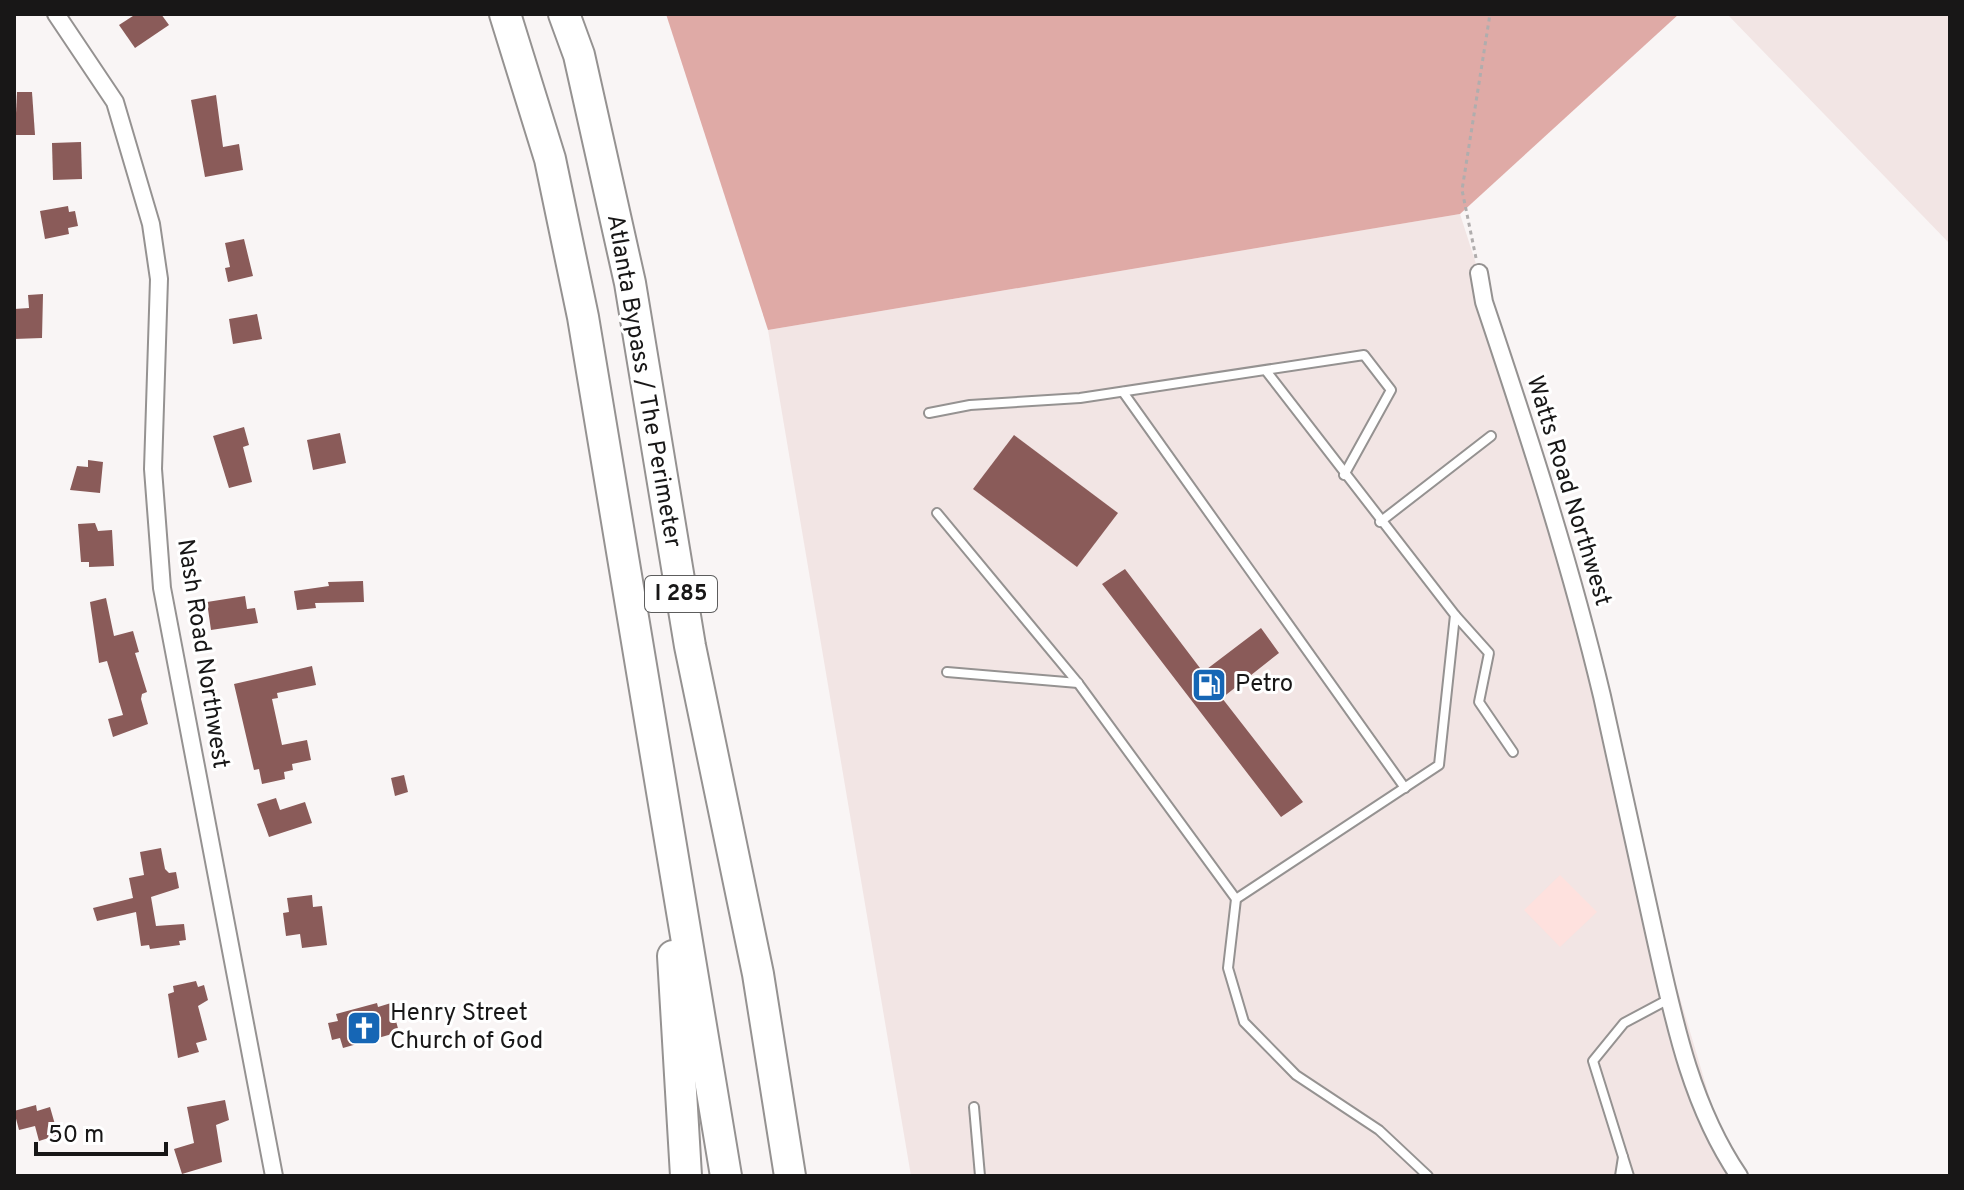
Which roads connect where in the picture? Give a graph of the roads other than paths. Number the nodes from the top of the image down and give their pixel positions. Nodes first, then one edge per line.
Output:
1 (56, 14) edge
2 (505, 14) edge
3 (564, 14) edge
4 (1479, 273) road end
5 (1267, 372) junction
6 (1123, 392) junction
7 (929, 413) dead end
8 (1491, 436) dead end
9 (1344, 475) junction
10 (937, 513) dead end
11 (1380, 522) junction
12 (1455, 615) junction
13 (947, 672) dead end
14 (1078, 683) junction
15 (1513, 752) dead end
16 (1405, 788) junction
17 (663, 798) junction
18 (1236, 899) junction
19 (758, 974) junction
20 (1669, 999) junction
21 (974, 1107) dead end
22 (1623, 1156) junction
23 (274, 1176) edge
24 (686, 1176) edge
25 (726, 1176) edge
26 (790, 1176) edge
27 (809, 1176) edge
28 (980, 1176) edge
29 (1428, 1176) edge
30 (1620, 1176) edge
31 (1629, 1176) edge
32 (1739, 1176) edge

1 - 23 street, Nash Road Northwest
2 - 17 highway, Atlanta Bypass / The Perimeter / I 285
3 - 19 highway, Atlanta Bypass / The Perimeter / I 285
4 - 20 street, Watts Road Northwest
5 - 6 lane
5 - 9 lane
5 - 9 lane
6 - 7 lane
6 - 16 lane
8 - 11 lane
9 - 11 lane
10 - 14 lane
11 - 12 lane
12 - 15 lane
12 - 16 lane
13 - 14 lane
14 - 18 lane
16 - 18 lane
17 - 24 highway
17 - 25 highway, Atlanta Bypass / The Perimeter / I 285
18 - 29 lane
19 - 26 highway, Atlanta Bypass / The Perimeter / I 285
19 - 27 highway
20 - 22 lane
20 - 32 street, Watts Road Northwest
21 - 28 lane
22 - 30 lane
22 - 31 lane

